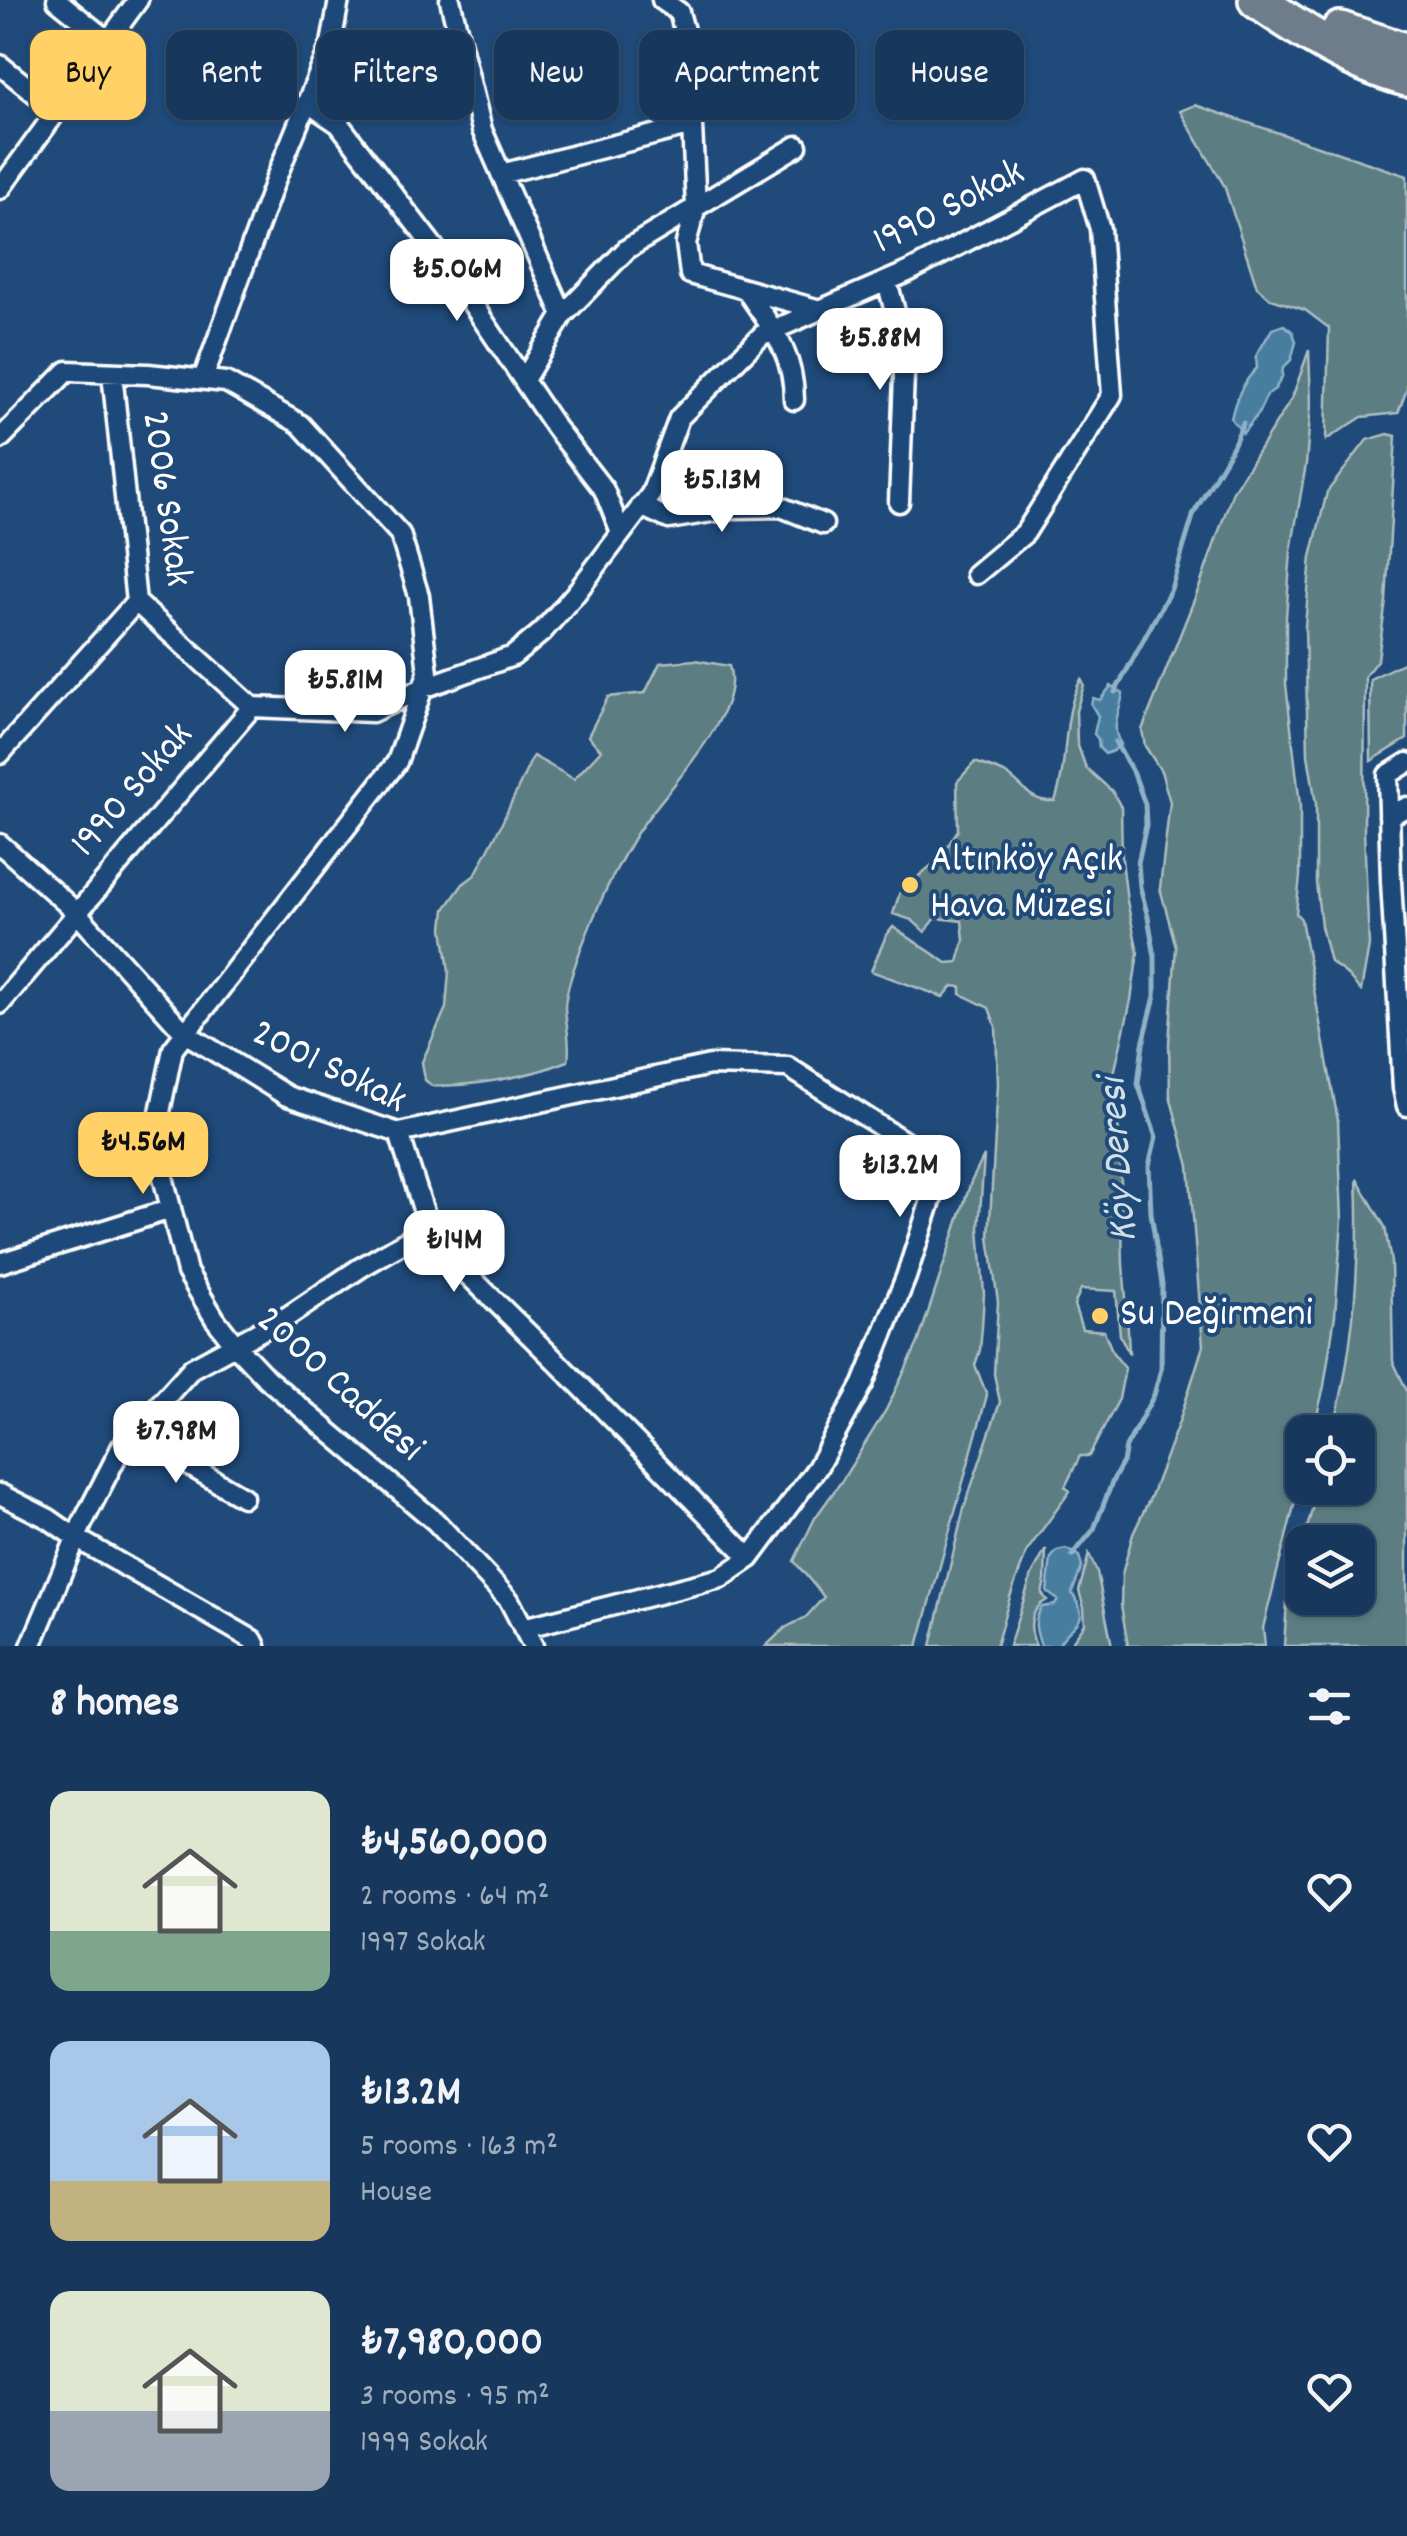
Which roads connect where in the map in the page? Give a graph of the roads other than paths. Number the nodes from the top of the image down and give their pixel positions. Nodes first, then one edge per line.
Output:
1 (57, 0) edge
2 (138, 0) edge
3 (339, 0) edge
4 (450, 0) edge
5 (662, 0) edge
6 (1258, 0) edge
7 (94, 30) edge
8 (116, 30) edge
9 (1407, 52) edge
10 (0, 64) edge
11 (1407, 78) edge
12 (30, 89) edge
13 (308, 102) junction
14 (50, 120) edge
15 (692, 125) junction
16 (797, 146) dead end
17 (30, 148) junction
18 (0, 160) edge
19 (501, 174) junction
20 (0, 188) edge
21 (696, 207) junction
22 (887, 281) junction
23 (746, 290) junction
24 (820, 310) junction
25 (562, 314) junction
26 (773, 330) junction
27 (112, 373) junction
28 (203, 380) junction
29 (524, 380) junction
30 (794, 400) dead end
31 (0, 439) edge
32 (899, 502) dead end
33 (641, 506) junction
34 (823, 524) dead end
35 (621, 534) junction
36 (976, 574) dead end
37 (136, 602) junction
38 (423, 688) junction
39 (252, 707) junction
40 (0, 754) edge
41 (1407, 763) edge
42 (1407, 808) edge
43 (1389, 816) junction
44 (0, 844) edge
45 (76, 912) junction
46 (1400, 926) edge
47 (0, 1004) edge
48 (185, 1033) junction
49 (1404, 1056) edge
50 (1407, 1106) edge
51 (399, 1133) junction
52 (171, 1209) junction
53 (429, 1228) junction
54 (0, 1263) edge
55 (235, 1345) junction
56 (133, 1433) junction
57 (0, 1494) edge
58 (243, 1498) dead end
59 (76, 1538) junction
60 (750, 1558) junction
61 (523, 1628) junction
62 (31, 1646) edge
63 (256, 1646) edge
64 (533, 1646) edge

1 - 7 street
2 - 8 street
3 - 13 street
4 - 19 street
5 - 15 street
6 - 9 highway
6 - 11 highway
10 - 12 street
13 - 28 street
13 - 29 street
14 - 17 street
15 - 19 street
15 - 21 street
16 - 21 street
17 - 18 street
17 - 20 street
19 - 25 street
21 - 23 street
21 - 25 street
22 - 24 street, 1990 Sokak
22 - 32 street
22 - 36 street, 1990 Sokak
23 - 24 street
23 - 26 street
24 - 26 street, 1990 Sokak
25 - 29 street
26 - 30 street
26 - 33 street, 1990 Sokak
27 - 28 street, 2000 Caddesi
27 - 31 street, 2000 Caddesi
27 - 37 street, 2006 Sokak
28 - 38 street, 2000 Caddesi
29 - 35 street
33 - 34 street
33 - 35 street, 1990 Sokak
35 - 38 street, 1990 Sokak
37 - 39 street, 2006 Sokak
37 - 40 street
38 - 39 street, 1990 Sokak
38 - 48 street, 2000 Caddesi
39 - 45 street, 1990 Sokak
41 - 43 street
42 - 43 street
43 - 46 street
44 - 45 street, 2001 Sokak
45 - 47 street, 1990 Sokak
45 - 48 street, 2001 Sokak
46 - 49 street
48 - 51 street, 2001 Sokak
48 - 52 street, 2000 Caddesi
49 - 50 street
51 - 53 street, 2001 Sokak
51 - 60 street
52 - 54 street
52 - 55 street, 2000 Caddesi
53 - 55 street
53 - 60 street, 2001 Sokak
55 - 56 street
55 - 61 street, 2000 Caddesi
56 - 58 street
56 - 59 street
57 - 59 street
59 - 62 street
59 - 63 street
60 - 61 street
61 - 64 street, 2000 Caddesi

